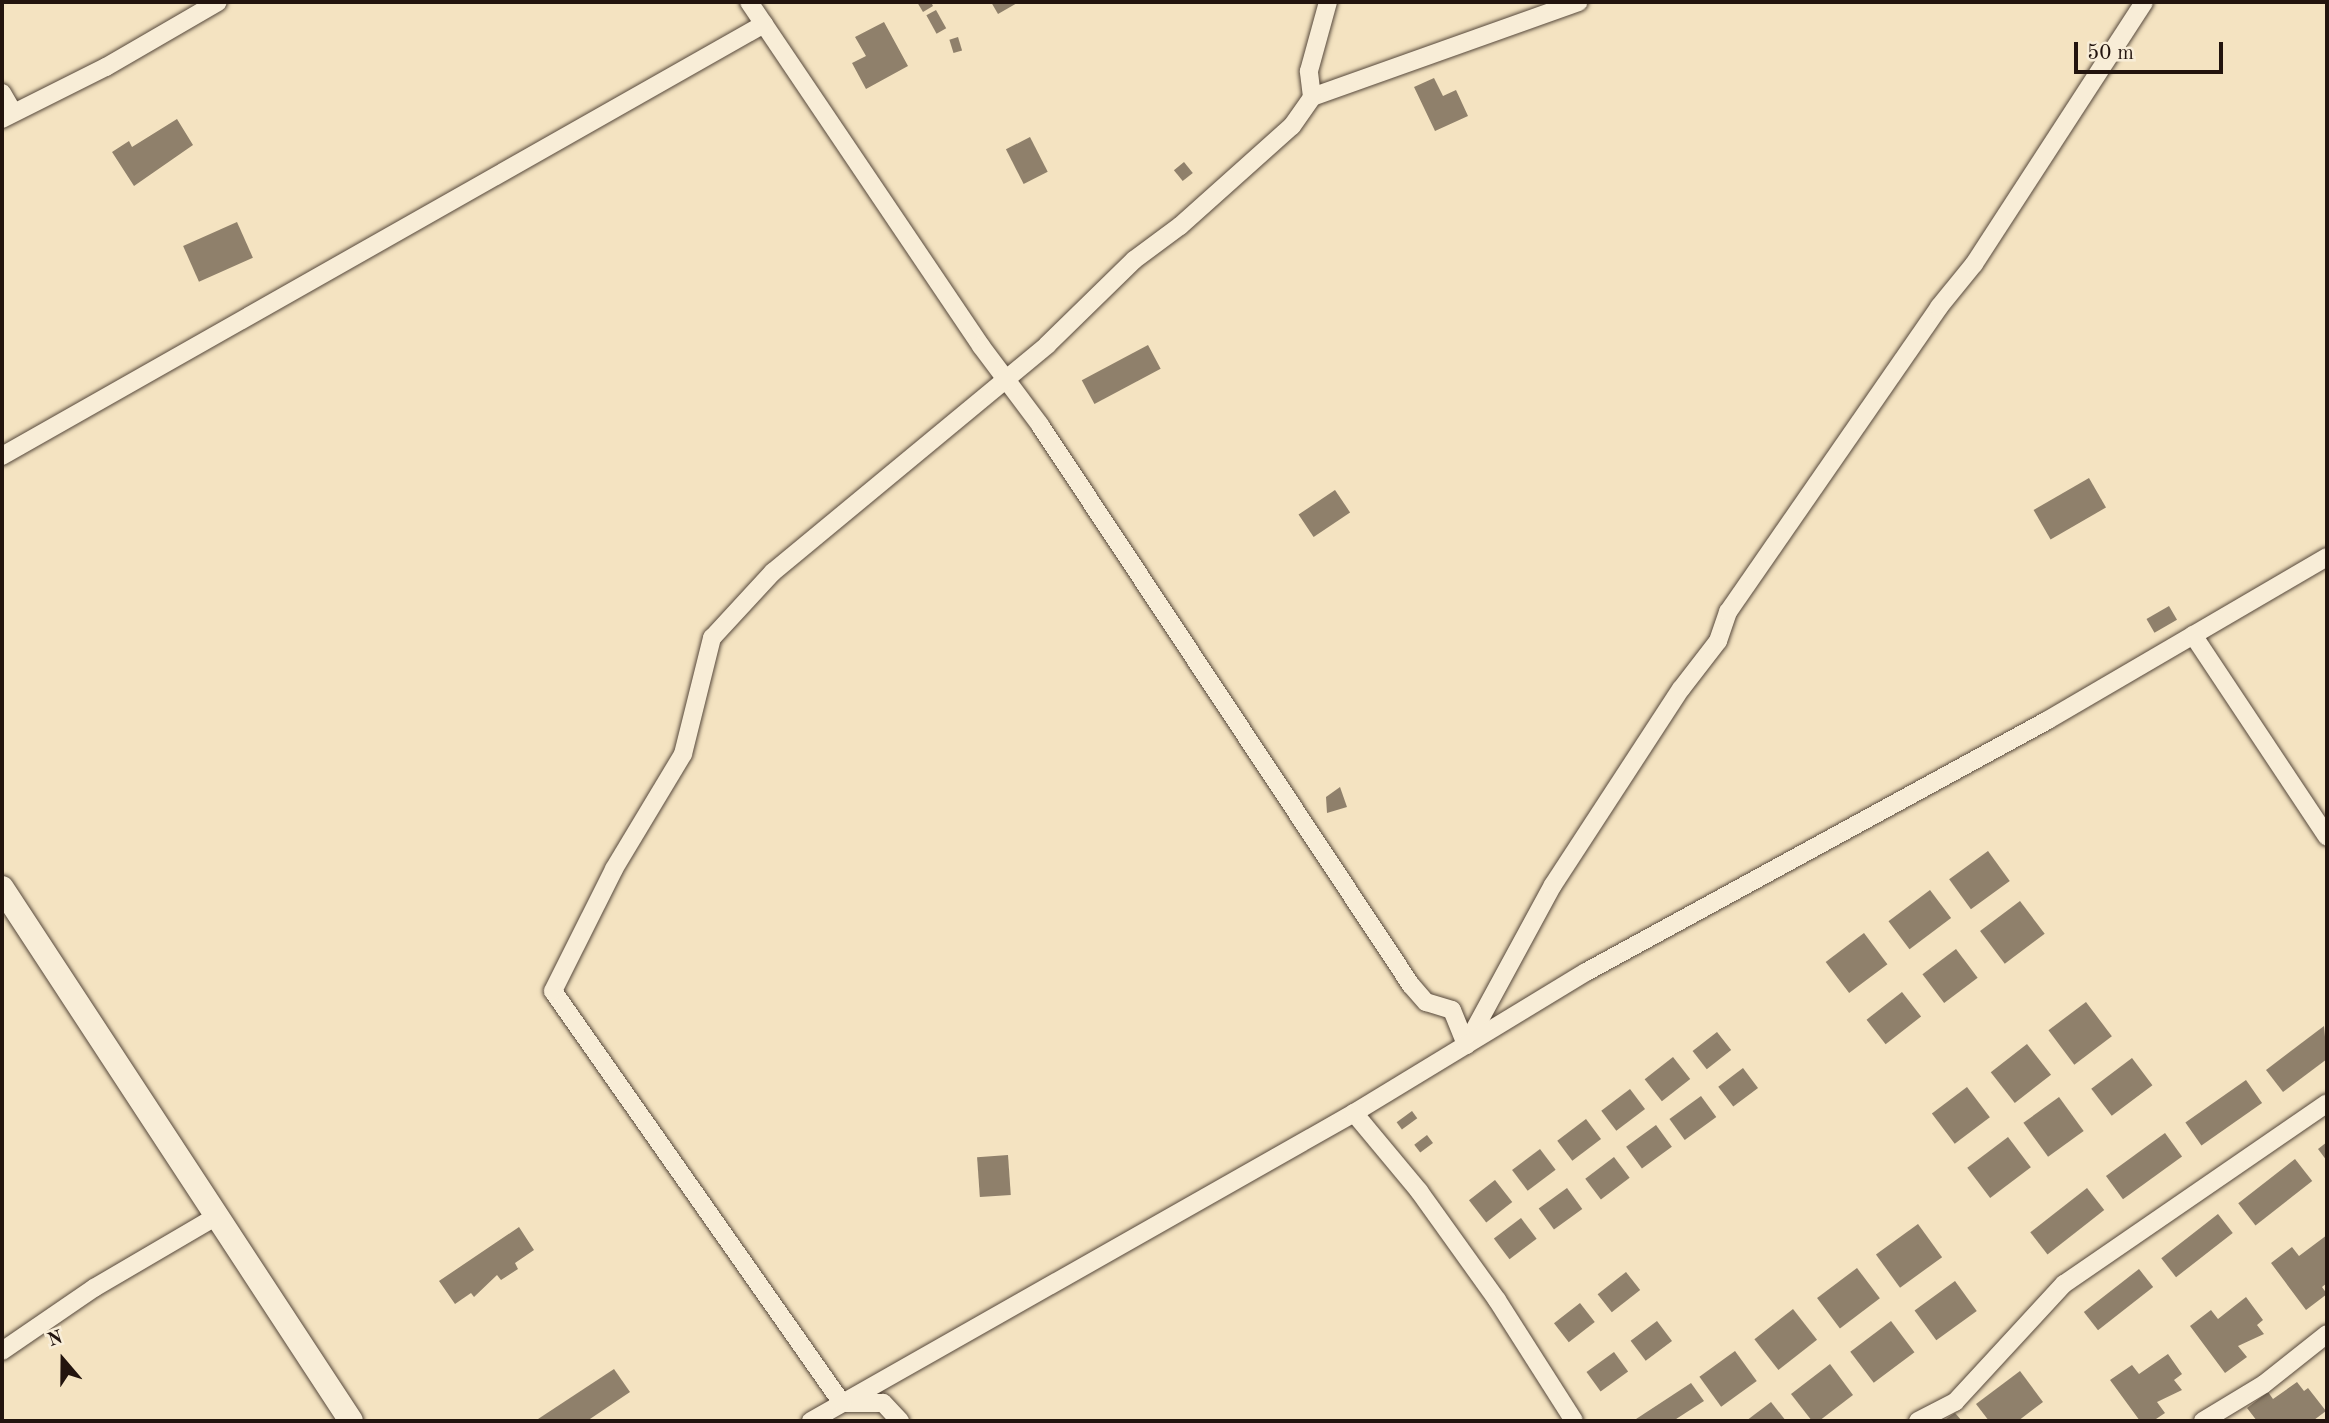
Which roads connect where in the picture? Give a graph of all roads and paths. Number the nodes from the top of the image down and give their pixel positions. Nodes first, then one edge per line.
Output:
1 (218, 2) edge
2 (749, 2) edge
3 (1328, 2) edge
4 (1579, 2) edge
5 (2144, 2) edge
6 (764, 24) junction
7 (2, 93) edge
8 (1312, 97) junction
9 (8, 115) edge
10 (1006, 377) junction
11 (2, 456) edge
12 (2327, 557) edge
13 (2193, 635) junction
14 (2327, 837) edge
15 (2, 888) edge
16 (1466, 1045) junction
17 (2327, 1103) edge
18 (1354, 1113) junction
19 (215, 1217) junction
20 (2327, 1334) edge
21 (2, 1350) edge
22 (842, 1403) junction
23 (351, 1421) edge
24 (811, 1421) edge
25 (900, 1421) edge
26 (1574, 1421) edge
27 (1918, 1421) edge
28 (2203, 1421) edge

1 - 9 street
2 - 6 street
3 - 8 street
4 - 8 street
5 - 16 street
6 - 10 street
6 - 11 street
7 - 9 street
8 - 10 street
10 - 16 street
10 - 22 street
12 - 13 street
13 - 14 street
13 - 16 street
15 - 19 main road
16 - 18 street
17 - 27 street
18 - 22 street
18 - 26 street
19 - 21 street
19 - 23 main road
20 - 28 street
22 - 24 street
22 - 25 street

